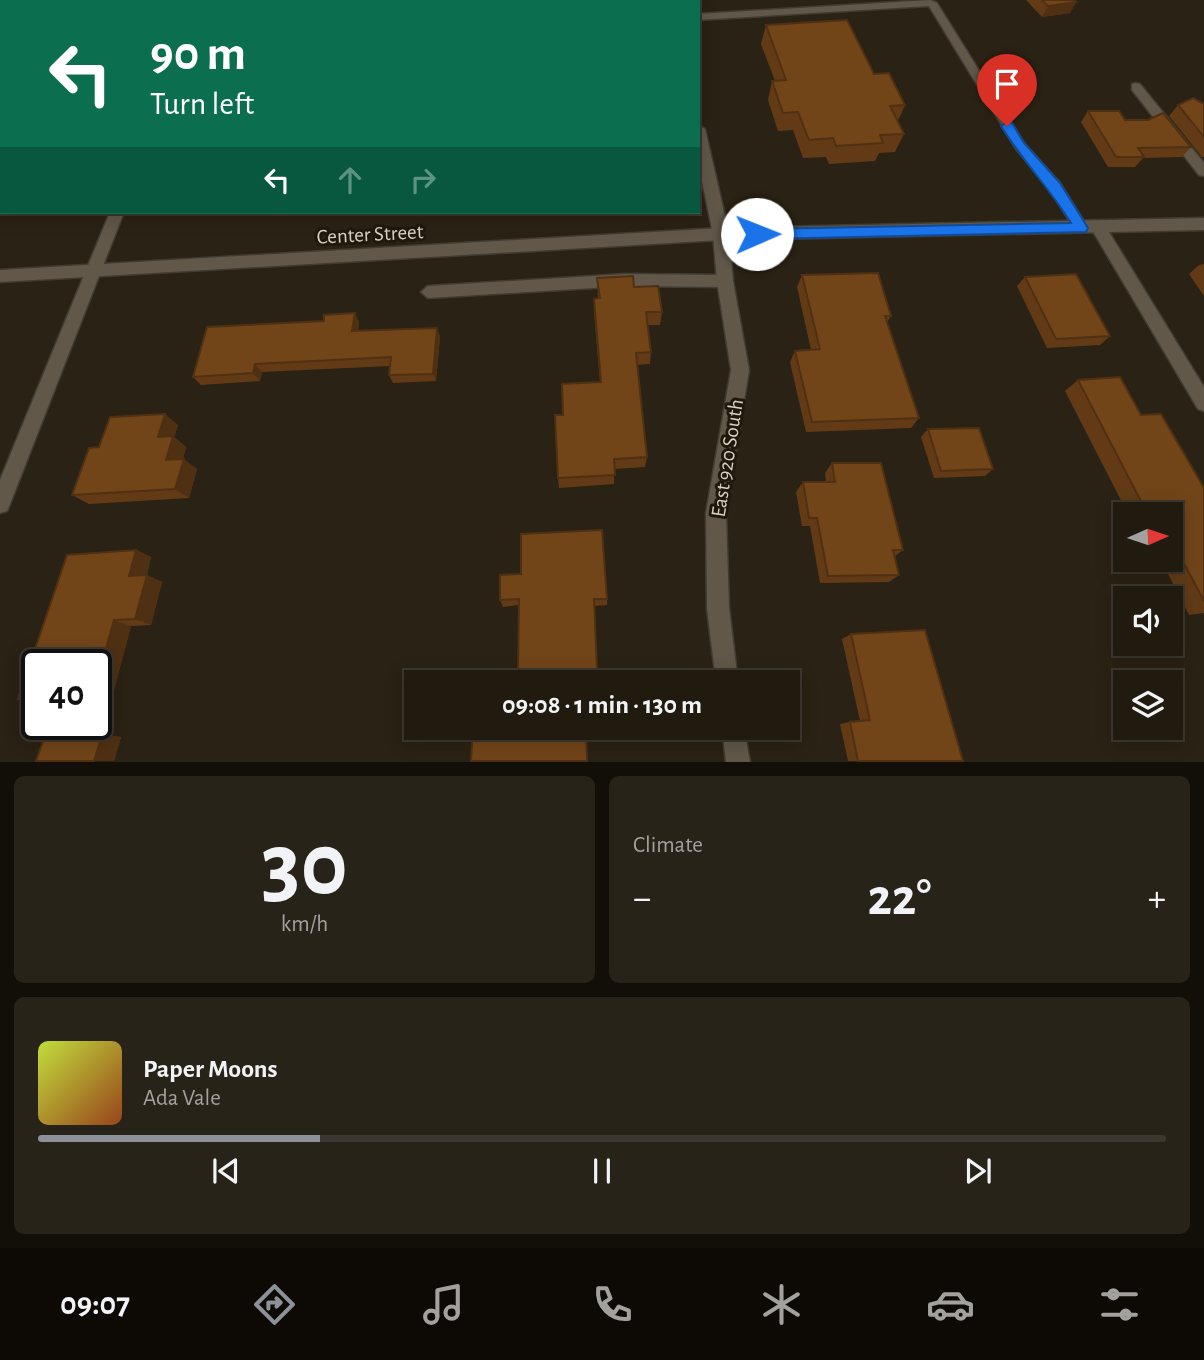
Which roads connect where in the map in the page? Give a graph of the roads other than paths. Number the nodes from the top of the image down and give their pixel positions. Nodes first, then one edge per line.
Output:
1 (700, 17) edge
2 (1136, 87) dead end
3 (700, 138) edge
4 (1204, 172) edge
5 (116, 214) edge
6 (1204, 224) edge
7 (1081, 228) junction
8 (1099, 228) junction
9 (721, 234) junction
10 (93, 271) junction
11 (0, 276) edge
12 (725, 281) junction
13 (428, 292) dead end
14 (1204, 403) edge
15 (0, 504) edge
16 (726, 670) edge
17 (735, 740) edge
18 (738, 761) edge

1 - 7 lane
2 - 4 lane
3 - 9 street, East 920 South
5 - 10 street
6 - 8 street, Center Street
7 - 8 street, Center Street
7 - 9 street, Center Street
8 - 14 street
9 - 10 street, Center Street
9 - 12 street, East 920 South
10 - 11 street, Center Street
10 - 15 street
12 - 13 lane
12 - 16 street, East 920 South
17 - 18 street

